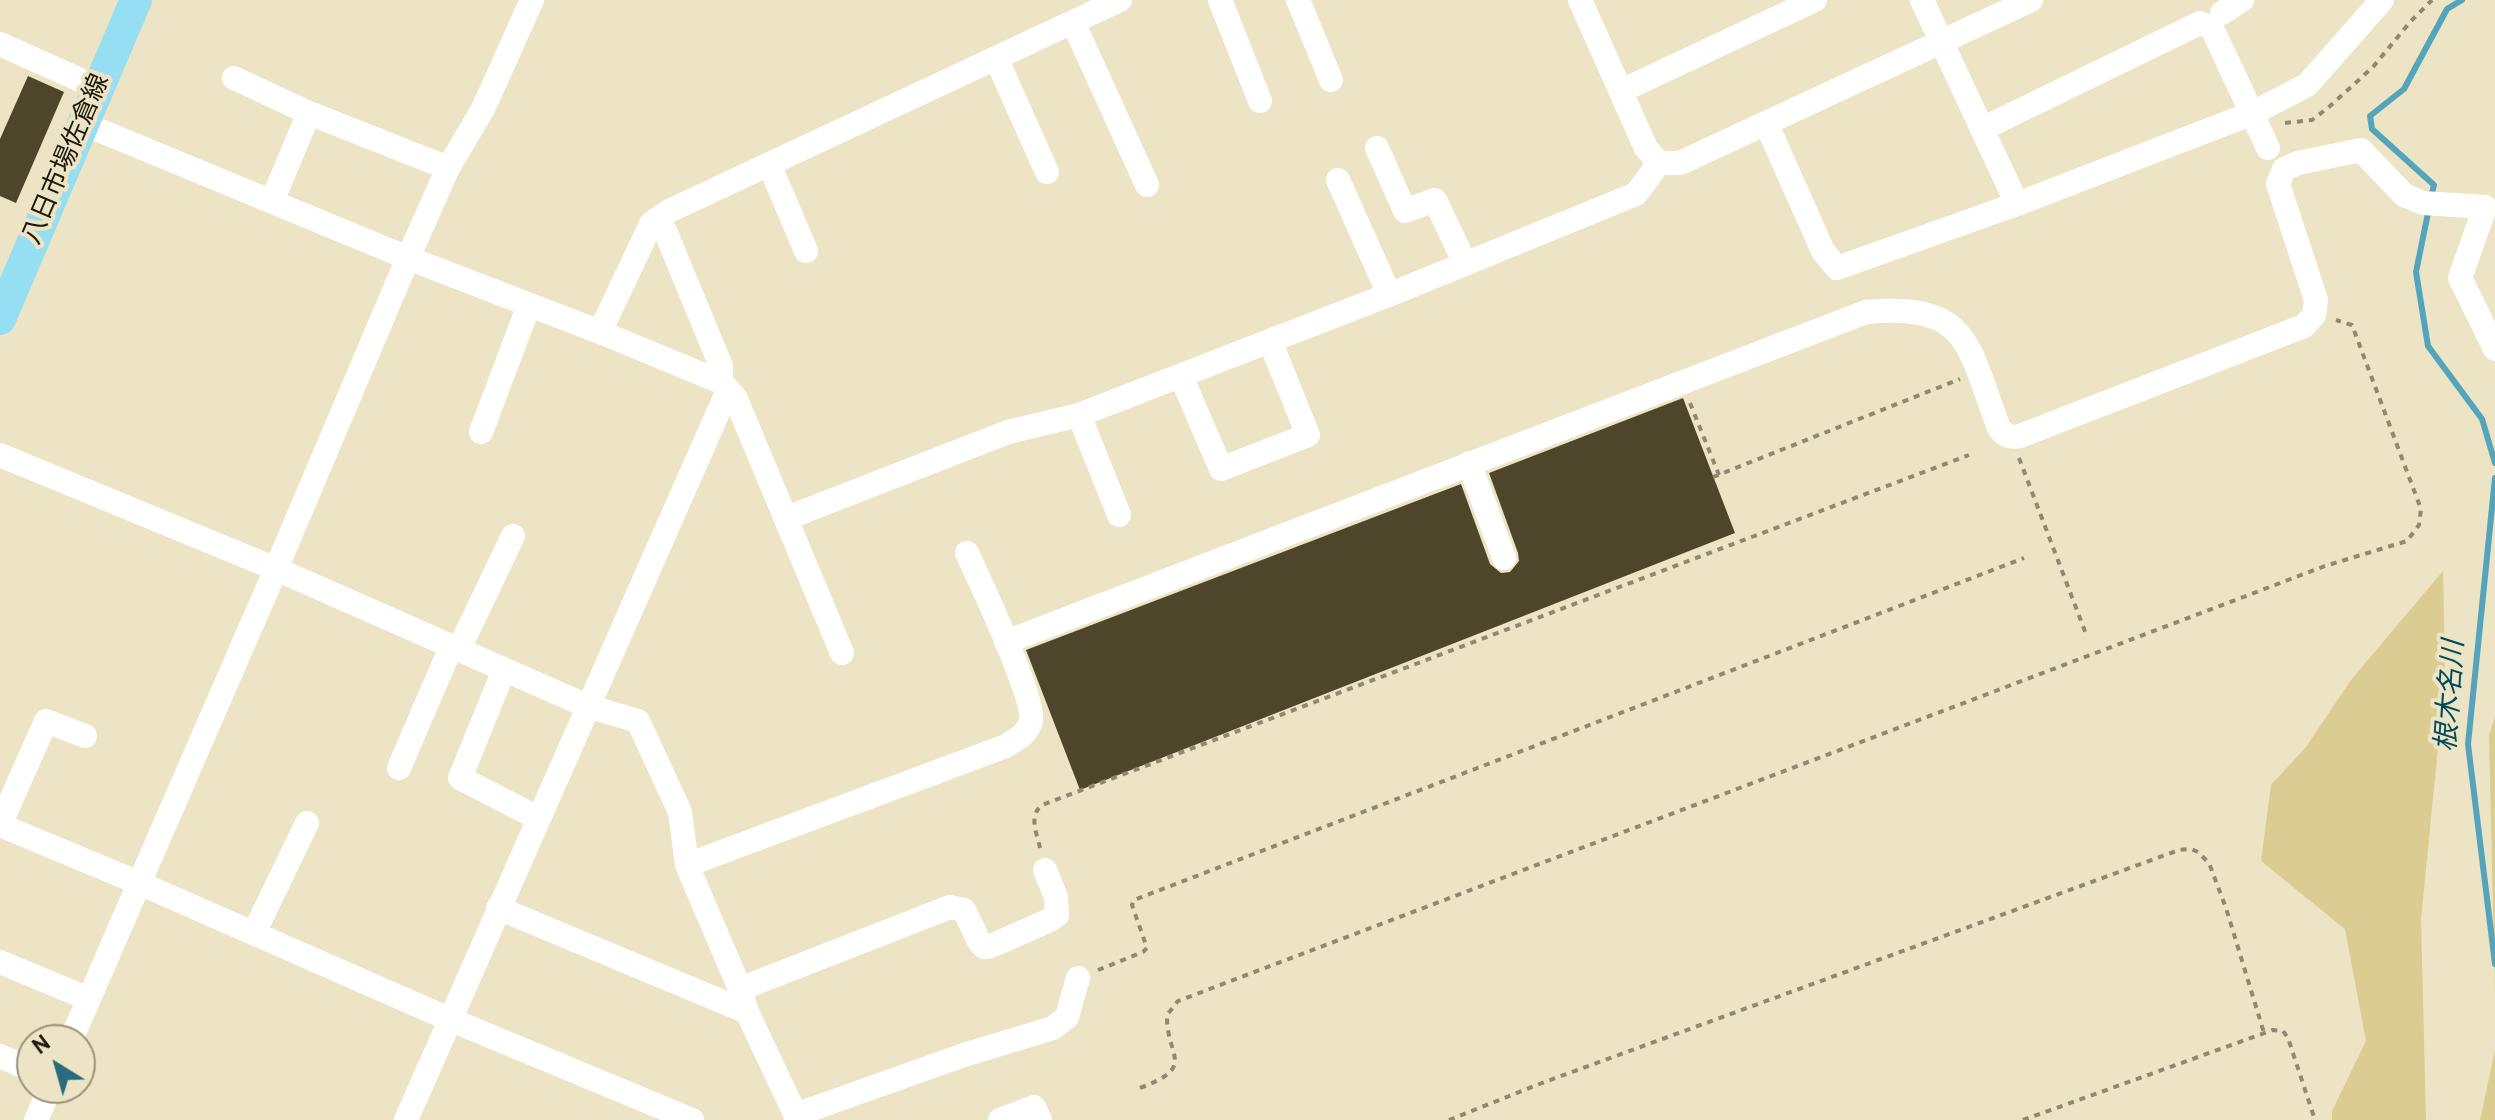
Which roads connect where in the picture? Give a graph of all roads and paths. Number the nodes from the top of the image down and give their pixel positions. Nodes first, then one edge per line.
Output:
1 (136, 0) edge
2 (532, 0) edge
3 (1120, 0) edge
4 (1220, 0) edge
5 (1298, 0) edge
6 (1815, 0) edge
7 (1922, 0) edge
8 (2031, 0) edge
9 (2382, 0) edge
10 (2432, 0) edge
11 (1582, 1) edge
12 (1073, 22) junction
13 (1941, 42) junction
14 (0, 44) edge
15 (996, 58) junction
16 (234, 78) dead end
17 (1331, 80) dead end
18 (98, 88) junction
19 (1621, 91) junction
20 (1260, 101) dead end
21 (309, 113) junction
22 (2253, 113) junction
23 (1766, 123) junction
24 (84, 124) junction
25 (1982, 129) junction
26 (1377, 148) dead end
27 (2268, 148) dead end
28 (1659, 163) junction
29 (769, 164) junction
30 (448, 168) junction
31 (1047, 172) dead end
32 (1338, 180) dead end
33 (1147, 185) dead end
34 (272, 201) junction
35 (2017, 204) junction
36 (657, 219) junction
37 (806, 251) dead end
38 (408, 258) junction
39 (1465, 263) junction
40 (1389, 294) junction
41 (529, 305) junction
42 (2314, 315) junction
43 (0, 319) edge
44 (600, 332) junction
45 (1270, 341) junction
46 (2495, 349) edge
47 (1977, 372) junction
48 (1181, 376) junction
49 (1681, 382) junction
50 (724, 386) junction
51 (1073, 417) junction
52 (481, 432) dead end
53 (2011, 438) junction
54 (0, 455) edge
55 (1969, 455) dead end
56 (1469, 463) junction
57 (1119, 515) dead end
58 (787, 518) junction
59 (513, 536) dead end
60 (967, 553) dead end
61 (1504, 558) dead end
62 (2024, 558) dead end
63 (276, 569) junction
64 (2086, 634) dead end
65 (1006, 642) junction
66 (454, 649) junction
67 (842, 653) dead end
68 (504, 670) junction
69 (587, 706) junction
70 (85, 736) dead end
71 (399, 768) dead end
72 (538, 818) junction
73 (307, 823) dead end
74 (0, 825) edge
75 (687, 865) junction
76 (1045, 870) joint
77 (139, 883) junction
78 (498, 908) junction
79 (254, 933) junction
80 (0, 962) edge
81 (1078, 978) joint
82 (89, 999) junction
83 (743, 1001) junction
84 (449, 1019) junction
85 (78, 1024) edge
86 (2264, 1033) junction
87 (1140, 1088) dead end
88 (790, 1114) edge
89 (406, 1120) edge
90 (692, 1120) edge
91 (1000, 1120) edge
92 (1040, 1120) edge
93 (1449, 1120) edge
94 (2023, 1120) edge
95 (2315, 1120) edge

1 - 18 main road, 八日市場佐倉線
2 - 30 street
3 - 12 street
4 - 20 street
5 - 17 street
6 - 19 street
7 - 13 street
8 - 13 street
9 - 22 street
10 - 22 path
11 - 19 street
12 - 15 street
12 - 33 street
13 - 23 street
13 - 25 street
14 - 18 street
15 - 29 street
15 - 31 street
16 - 21 street
18 - 24 main road, 八日市場佐倉線
19 - 28 street
21 - 30 street
21 - 34 street
22 - 25 street
22 - 27 street
22 - 35 street
23 - 28 street
23 - 35 street
24 - 34 street
24 - 43 main road, 八日市場佐倉線
25 - 35 street
26 - 39 street
28 - 39 street
29 - 36 street
29 - 37 street
30 - 38 street
32 - 40 street
34 - 38 street
36 - 44 street
36 - 50 street
38 - 41 street
38 - 63 street
39 - 40 street
40 - 45 street
41 - 44 street
41 - 52 street
42 - 46 street
42 - 53 street
42 - 87 path
44 - 50 street
45 - 48 street
45 - 48 street
47 - 49 street
47 - 49 path
47 - 53 street
48 - 51 street
49 - 56 street
50 - 58 street
50 - 69 street
51 - 57 street
51 - 58 street
53 - 64 path
54 - 63 street
55 - 76 path
56 - 61 street
56 - 65 street
58 - 67 street
59 - 66 street
60 - 65 street
62 - 81 path
63 - 66 street
63 - 77 street
65 - 75 street
66 - 68 street
66 - 71 street
68 - 69 street
68 - 72 street
69 - 72 street
69 - 75 street
70 - 74 street
72 - 78 street
73 - 79 street
74 - 77 street
75 - 83 street
76 - 83 street
77 - 79 street
77 - 82 street
78 - 83 street
78 - 84 street
79 - 84 street
80 - 82 street
81 - 88 street
82 - 85 street
83 - 88 street
84 - 89 street
84 - 90 street
86 - 93 path
86 - 94 path
86 - 95 path
91 - 92 street

